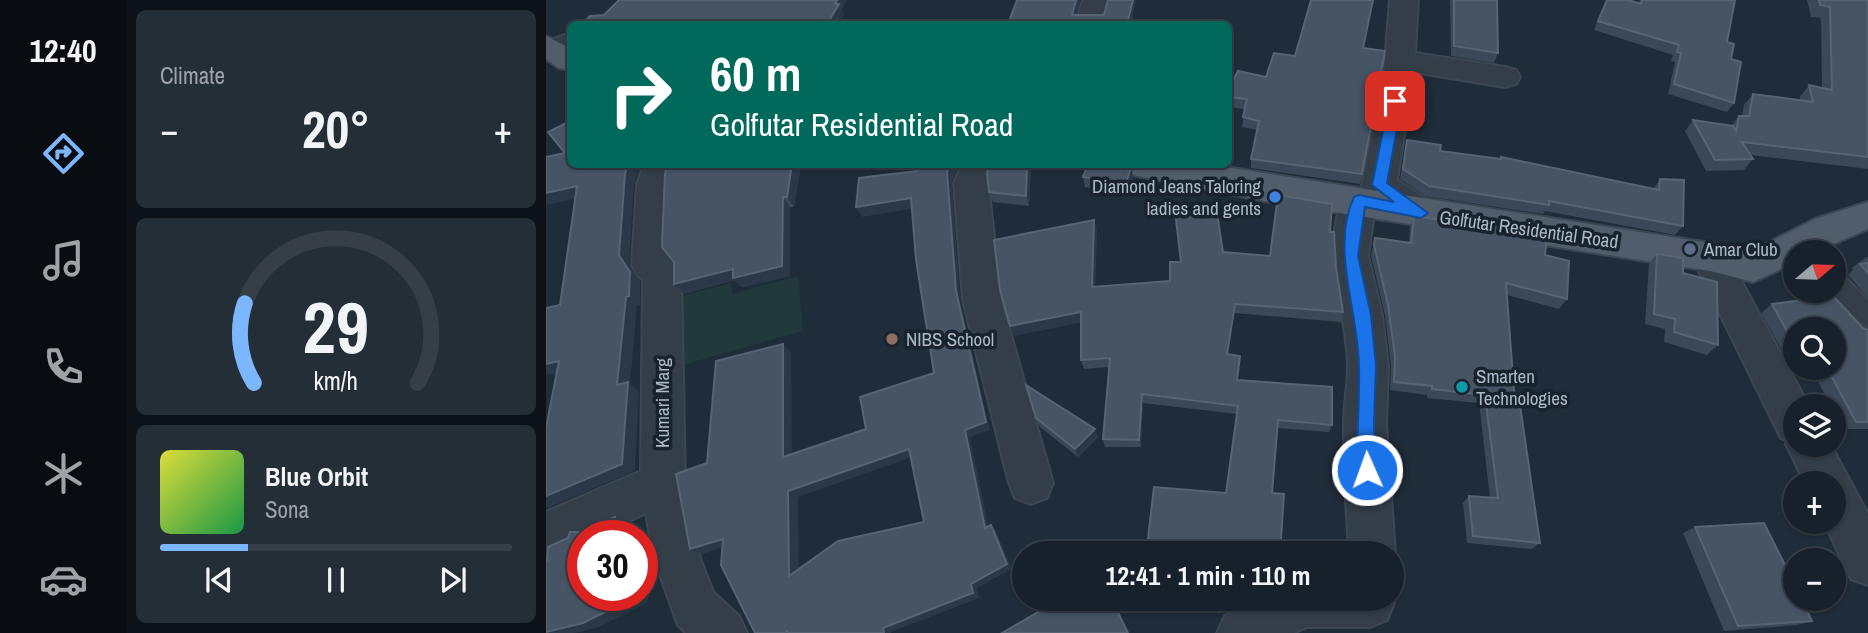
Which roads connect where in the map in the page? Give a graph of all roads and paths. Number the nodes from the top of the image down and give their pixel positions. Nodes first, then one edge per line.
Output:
1 (1097, 0) edge
2 (1401, 0) edge
3 (1091, 21) edge
4 (1400, 60) junction
5 (1505, 77) dead end
6 (660, 168) edge
7 (977, 168) edge
8 (1159, 168) edge
9 (1359, 201) junction
10 (1421, 213) junction
11 (1868, 215) edge
12 (1811, 240) edge
13 (1783, 255) edge
14 (1710, 257) junction
15 (1846, 303) edge
16 (1868, 327) edge
17 (1783, 399) edge
18 (663, 483) junction
19 (1031, 483) dead end
20 (1846, 518) edge
21 (546, 535) edge
22 (1371, 541) edge
23 (1868, 562) edge
24 (1287, 611) edge
25 (722, 633) edge
26 (1242, 633) edge

1 - 3 street
2 - 4 street
4 - 5 street
4 - 10 street
6 - 18 street, Kumari Marg
7 - 19 street
8 - 9 main road, Golfutar Residential Road
9 - 10 main road, Golfutar Residential Road
9 - 22 street
10 - 14 main road, Golfutar Residential Road
11 - 12 main road, Golfutar Residential Road
13 - 14 main road, Golfutar Residential Road
14 - 17 street
15 - 16 street
18 - 21 street
18 - 25 street, Kumari Marg
20 - 23 street
24 - 26 street

